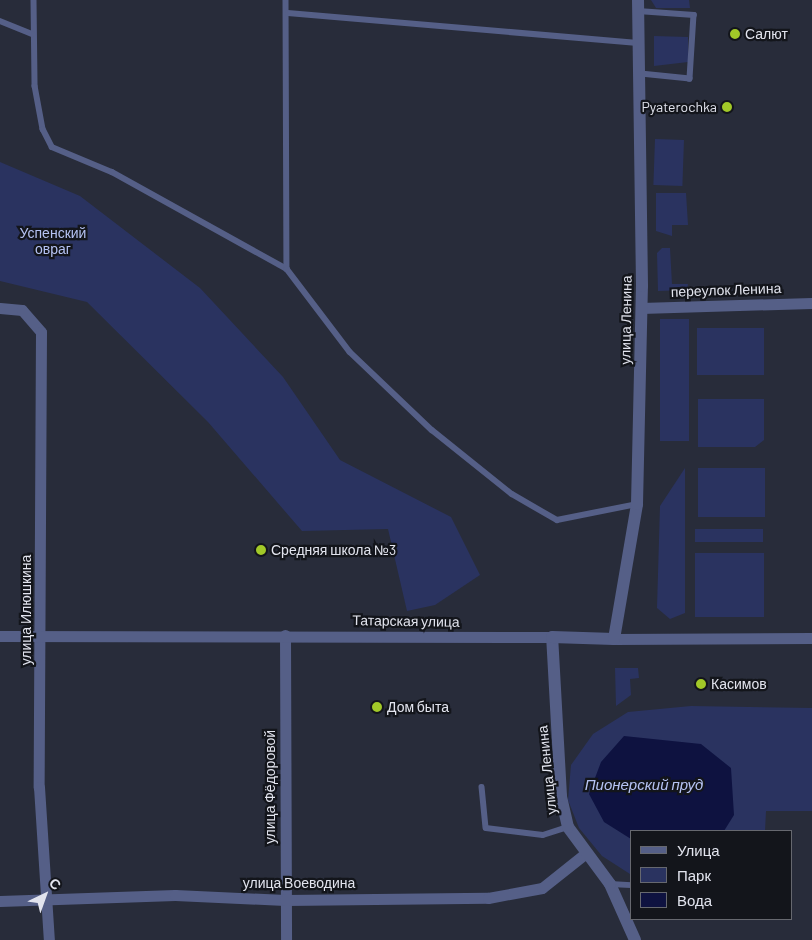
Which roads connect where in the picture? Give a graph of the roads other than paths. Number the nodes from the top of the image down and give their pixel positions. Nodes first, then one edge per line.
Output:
1 (34, 0) edge
2 (286, 0) edge
3 (638, 6) edge
4 (288, 12) junction
5 (0, 21) edge
6 (32, 34) junction
7 (640, 43) junction
8 (641, 74) junction
9 (287, 269) junction
10 (812, 303) edge
11 (0, 308) edge
12 (641, 308) junction
13 (637, 504) junction
14 (285, 634) junction
15 (0, 636) edge
16 (42, 637) junction
17 (552, 637) junction
18 (614, 638) junction
19 (812, 638) edge
20 (482, 787) dead end
21 (568, 826) junction
22 (586, 854) junction
23 (610, 884) junction
24 (630, 885) edge
25 (46, 900) junction
26 (285, 900) junction
27 (0, 901) edge
28 (49, 940) edge
29 (286, 940) edge
30 (635, 940) edge

1 - 6 lane
2 - 4 lane
3 - 7 street, улица Ленина
3 - 8 lane
4 - 7 lane
4 - 9 lane
5 - 6 lane
6 - 9 lane
7 - 8 street, улица Ленина
8 - 12 street, улица Ленина
9 - 13 lane
10 - 12 street, переулок Ленина
11 - 16 street, улица Илюшкина
12 - 13 street, улица Ленина
13 - 18 street, улица Ленина
14 - 16 street, Татарская улица
14 - 17 street, Татарская улица
14 - 26 street, улица Фёдоровой
15 - 16 street, Татарская улица
16 - 25 street, улица Илюшкина
17 - 18 street, Татарская улица
17 - 21 street, улица Ленина
18 - 19 street, Татарская улица
20 - 21 lane
21 - 22 street, улица Ленина
22 - 23 street, улица Ленина
22 - 26 street, улица Воеводина
23 - 24 lane
23 - 30 street, улица Ленина
25 - 26 street, улица Воеводина
25 - 27 street, улица Воеводина
25 - 28 street, улица Илюшкина
26 - 29 street, улица Фёдоровой

